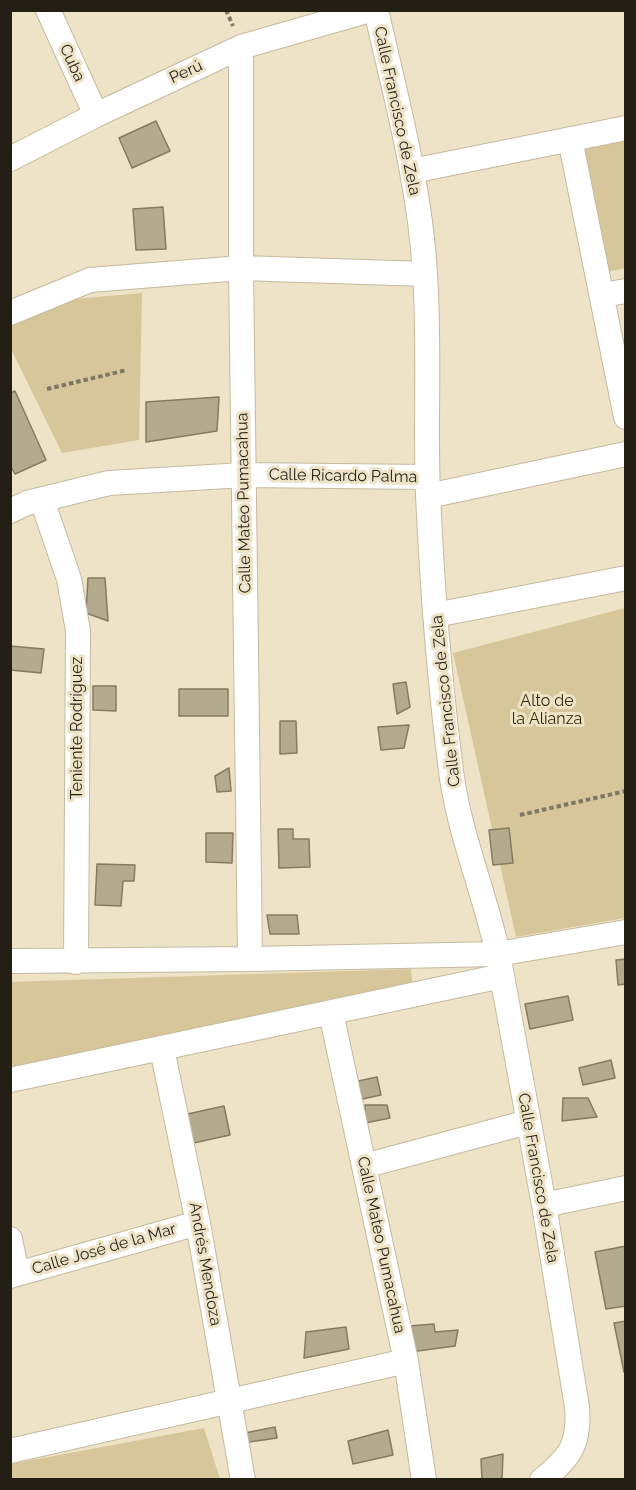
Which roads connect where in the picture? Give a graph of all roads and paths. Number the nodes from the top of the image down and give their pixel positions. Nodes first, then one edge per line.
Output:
1 (48, 10) edge
2 (370, 10) edge
3 (376, 10) edge
4 (241, 46) junction
5 (96, 115) junction
6 (626, 128) edge
7 (570, 139) junction
8 (10, 159) edge
9 (412, 171) junction
10 (240, 268) junction
11 (425, 274) junction
12 (614, 293) edge
13 (10, 313) edge
14 (127, 370) dead end
15 (47, 389) dead end
16 (626, 417) edge
17 (626, 454) edge
18 (243, 475) junction
19 (428, 487) junction
20 (42, 500) junction
21 (10, 511) edge
22 (626, 578) edge
23 (435, 615) junction
24 (626, 791) edge
25 (520, 815) dead end
26 (626, 932) edge
27 (250, 959) junction
28 (10, 962) edge
29 (76, 962) junction
30 (500, 965) junction
31 (331, 1013) junction
32 (162, 1049) junction
33 (10, 1080) edge
34 (528, 1122) junction
35 (364, 1166) junction
36 (626, 1188) edge
37 (544, 1205) junction
38 (198, 1223) junction
39 (10, 1239) edge
40 (14, 1275) edge
41 (406, 1361) junction
42 (230, 1401) junction
43 (10, 1451) edge
44 (243, 1479) edge
45 (424, 1479) edge
46 (542, 1479) edge

1 - 5 street, Cuba
2 - 4 street, Perú
3 - 9 street, Calle Francisco de Zela
4 - 5 street, Perú
4 - 10 street, Calle Mateo Pumacahua
5 - 8 street, Perú
6 - 7 street
7 - 9 street
7 - 12 street
9 - 11 street, Calle Francisco de Zela
10 - 11 street
10 - 13 street
10 - 18 street, Calle Mateo Pumacahua
11 - 19 street, Calle Francisco de Zela
12 - 16 street
14 - 15 path
17 - 19 street, Calle Ricardo Palma
18 - 19 street, Calle Ricardo Palma
18 - 20 street, Calle Ricardo Palma
18 - 27 street, Calle Mateo Pumacahua
19 - 23 street, Calle Francisco de Zela
20 - 21 street, Calle Ricardo Palma
20 - 29 street, Teniente Rodríguez
22 - 23 street
23 - 30 street, Calle Francisco de Zela
24 - 25 path
26 - 30 street
27 - 29 street
27 - 30 street
28 - 29 street
30 - 31 street
30 - 34 street, Calle Francisco de Zela
31 - 32 street
31 - 35 street, Calle Mateo Pumacahua
32 - 33 street
32 - 38 street, Andrés Mendoza
34 - 35 street
34 - 37 street, Calle Francisco de Zela
35 - 41 street, Calle Mateo Pumacahua
36 - 37 street
37 - 46 street, Calle Francisco de Zela
38 - 40 street, Calle José de la Mar
38 - 42 street, Andrés Mendoza
39 - 40 street
41 - 42 street
41 - 45 street, Calle Mateo Pumacahua
42 - 43 street
42 - 44 street, Andrés Mendoza

